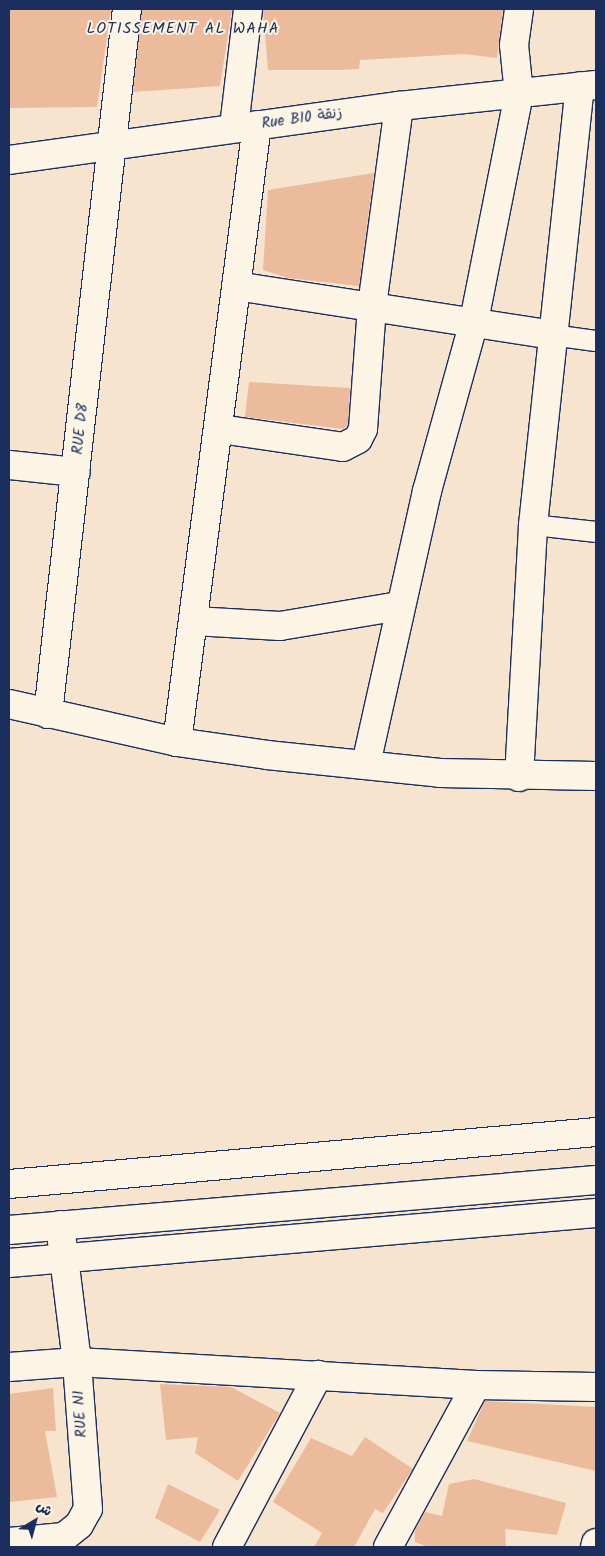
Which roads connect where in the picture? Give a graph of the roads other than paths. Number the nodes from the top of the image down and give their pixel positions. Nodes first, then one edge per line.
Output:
1 (127, 9) edge
2 (248, 9) edge
3 (519, 9) edge
4 (588, 86) edge
5 (519, 94) junction
6 (399, 106) junction
7 (246, 126) junction
8 (112, 144) junction
9 (9, 160) edge
10 (236, 286) junction
11 (372, 306) junction
12 (474, 321) junction
13 (552, 335) junction
14 (596, 340) edge
15 (220, 429) junction
16 (9, 465) edge
17 (76, 472) junction
18 (533, 525) junction
19 (596, 532) edge
20 (400, 606) junction
21 (194, 621) junction
22 (9, 704) edge
23 (48, 714) junction
24 (177, 742) junction
25 (366, 764) junction
26 (596, 776) edge
27 (519, 777) junction
28 (596, 1132) edge
29 (596, 1180) edge
30 (9, 1184) edge
31 (596, 1213) edge
32 (60, 1226) junction
33 (9, 1230) edge
34 (63, 1259) junction
35 (9, 1264) edge
36 (77, 1362) junction
37 (9, 1368) edge
38 (318, 1375) junction
39 (476, 1384) junction
40 (596, 1387) edge
41 (9, 1542) edge
42 (596, 1543) edge
43 (227, 1547) edge
44 (388, 1547) edge
45 (595, 1547) edge

1 - 8 street, RUE D8
2 - 7 street
3 - 5 street
4 - 5 street, Rue B10 زنقة
4 - 13 street
5 - 6 street, Rue B10 زنقة
5 - 12 street
6 - 7 street, Rue B10 زنقة
6 - 11 street
7 - 8 street, Rue B10 زنقة
7 - 10 street
8 - 9 street, Rue B10 زنقة
8 - 17 street, RUE D8
10 - 11 street
10 - 15 street
11 - 12 street
11 - 15 street
12 - 13 street
12 - 20 street
13 - 14 street
13 - 18 street
15 - 21 street
16 - 17 street
17 - 23 street, RUE D8
18 - 19 street
18 - 27 street
20 - 21 street
20 - 25 street
21 - 24 street
22 - 23 street
23 - 24 street
24 - 25 street
25 - 27 street
26 - 27 street
28 - 30 street
29 - 32 street
31 - 34 street
32 - 33 street
32 - 34 street, RUE N1
34 - 35 street
34 - 36 street, RUE N1
36 - 37 street
36 - 38 street
36 - 41 street, RUE N1
38 - 39 street
38 - 43 street
39 - 40 street
39 - 44 street
42 - 45 street

